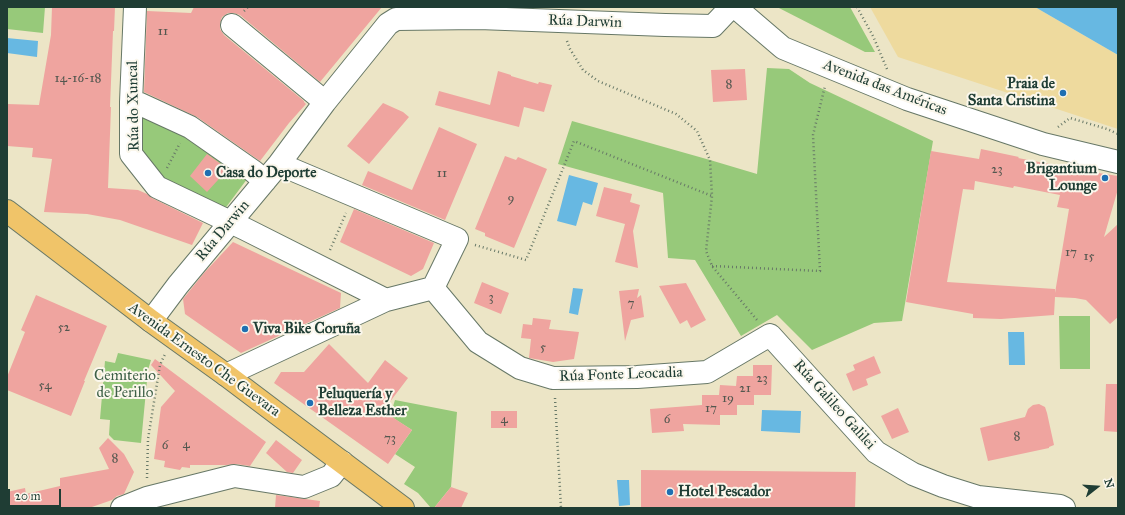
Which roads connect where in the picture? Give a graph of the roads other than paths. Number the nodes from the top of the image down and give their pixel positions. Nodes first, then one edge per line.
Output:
1 (135, 7) edge
2 (731, 7) edge
3 (735, 7) edge
4 (390, 13) edge
5 (560, 14) edge
6 (232, 26) dead end
7 (131, 102) junction
8 (325, 102) junction
9 (1118, 162) edge
10 (279, 164) junction
11 (265, 181) junction
12 (7, 211) edge
13 (230, 222) junction
14 (433, 288) junction
15 (386, 300) junction
16 (150, 322) junction
17 (770, 335) joint
18 (226, 374) junction
19 (342, 462) junction
20 (150, 503) edge
21 (122, 508) edge
22 (403, 508) edge
23 (1064, 508) edge

1 - 7 street, Rúa do Xuncal
2 - 5 street, Rúa Darwin
3 - 9 street, Avenida das Américas
4 - 5 street, Rúa Darwin
4 - 8 street, Rúa Darwin
6 - 8 street
7 - 11 street
7 - 13 street, Rúa do Xuncal
8 - 10 street, Rúa Darwin
10 - 11 street, Rúa Darwin
10 - 14 street
11 - 13 street, Rúa Darwin
12 - 16 main road, Avenida Ernesto Che Guevara
13 - 15 street, Rúa do Xuncal
13 - 16 street, Rúa Darwin
14 - 15 street
14 - 17 street, Rúa Fonte Leocadia
15 - 18 street
16 - 18 main road, Avenida Ernesto Che Guevara
17 - 23 street, Rúa Galileo Galilei
18 - 19 main road, Avenida Ernesto Che Guevara
19 - 20 street
19 - 22 main road, Avenida Ernesto Che Guevara
20 - 21 street

